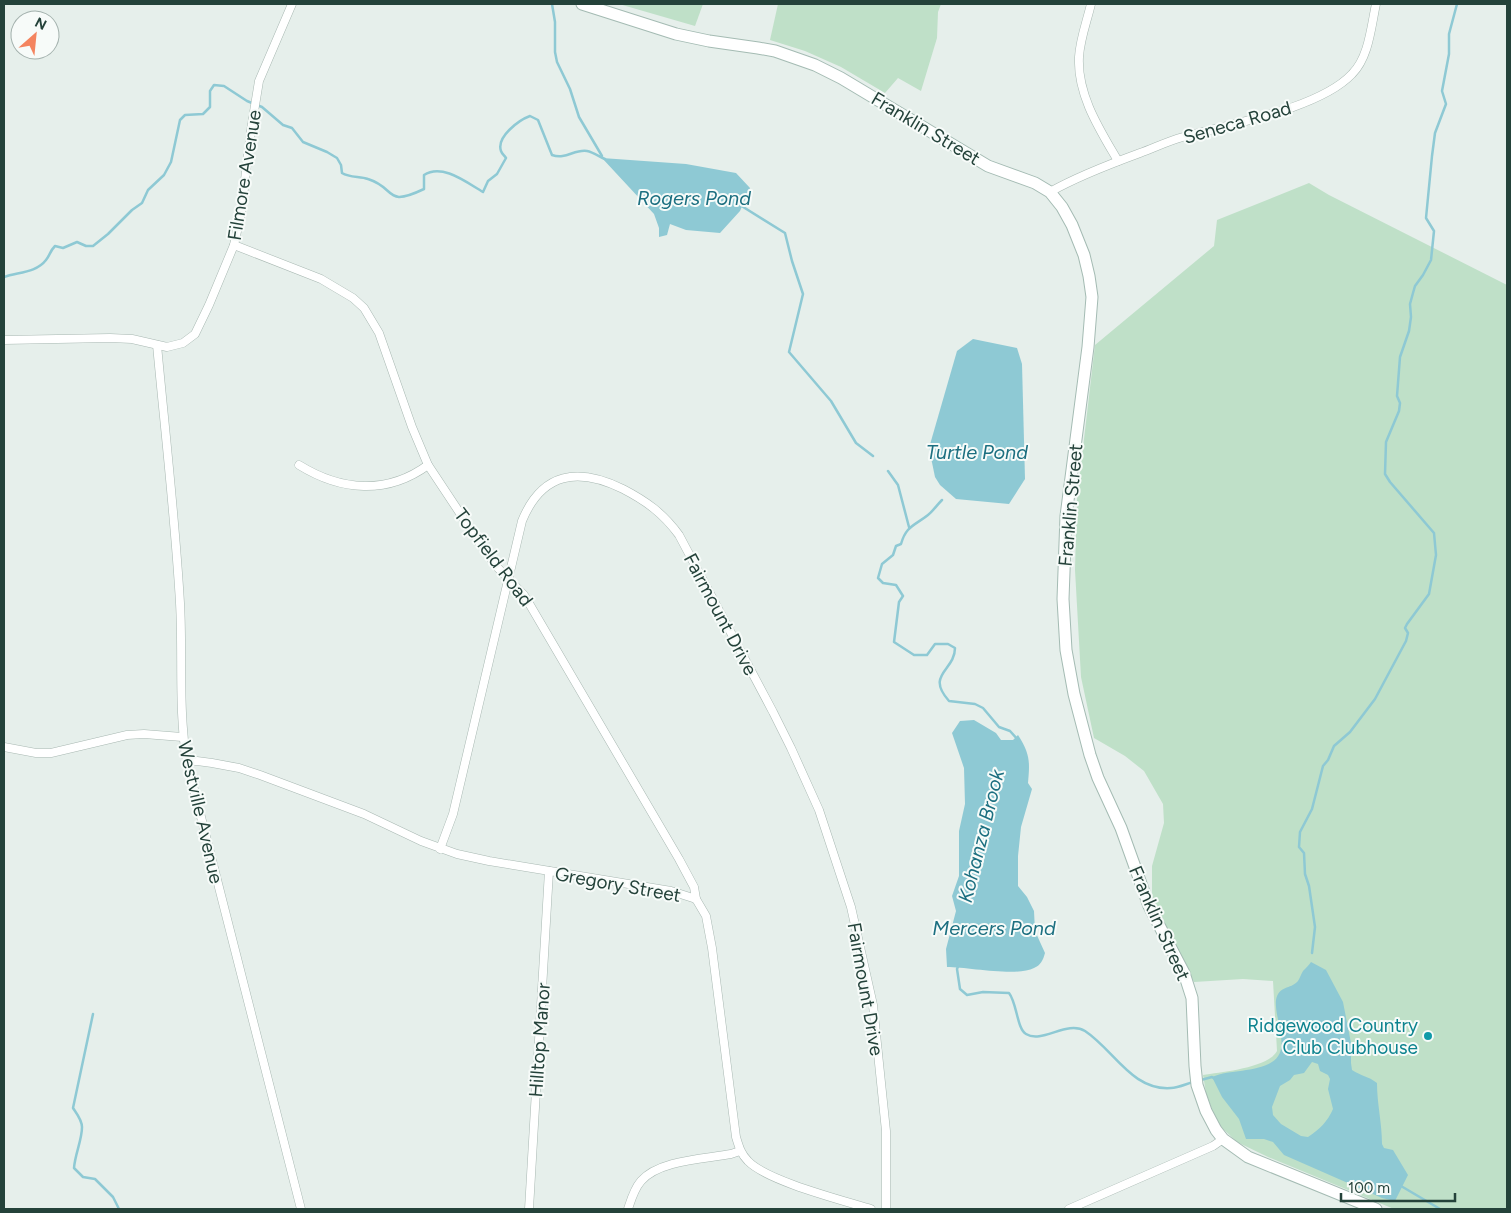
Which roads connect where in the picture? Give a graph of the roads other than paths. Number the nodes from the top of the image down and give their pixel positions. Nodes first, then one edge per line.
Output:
1 (292, 4) edge
2 (582, 4) edge
3 (1091, 4) edge
4 (1376, 4) edge
5 (1118, 161) junction
6 (1050, 192) junction
7 (234, 245) junction
8 (4, 340) edge
9 (157, 345) junction
10 (299, 465) dead end
11 (428, 465) junction
12 (509, 579) junction
13 (182, 737) junction
14 (4, 747) edge
15 (186, 762) junction
16 (440, 849) junction
17 (549, 871) junction
18 (696, 900) junction
19 (1223, 1139) junction
20 (740, 1151) junction
21 (302, 1209) edge
22 (529, 1209) edge
23 (628, 1209) edge
24 (870, 1209) edge
25 (886, 1209) edge
26 (1069, 1209) edge
27 (1376, 1209) edge

1 - 7 street, Filmore Avenue
2 - 6 main road, Franklin Street
3 - 5 street
4 - 5 street, Seneca Road
5 - 6 street, Seneca Road
6 - 19 main road, Franklin Street
7 - 9 street, Filmore Avenue
7 - 11 street, Topfield Road
8 - 9 street, Filmore Avenue
9 - 13 street, Westville Avenue
10 - 11 street
11 - 12 street, Topfield Road
12 - 16 street, Fairmount Drive
12 - 18 street, Topfield Road
12 - 25 street, Fairmount Drive
13 - 14 street
13 - 15 street, Westville Avenue
15 - 16 street, Gregory Street
15 - 21 street, Westville Avenue
16 - 17 street, Gregory Street
17 - 18 street, Gregory Street
17 - 22 street, Hilltop Manor
18 - 20 street, Gregory Street
19 - 26 street
19 - 27 main road, Franklin Street
20 - 23 street
20 - 24 street

